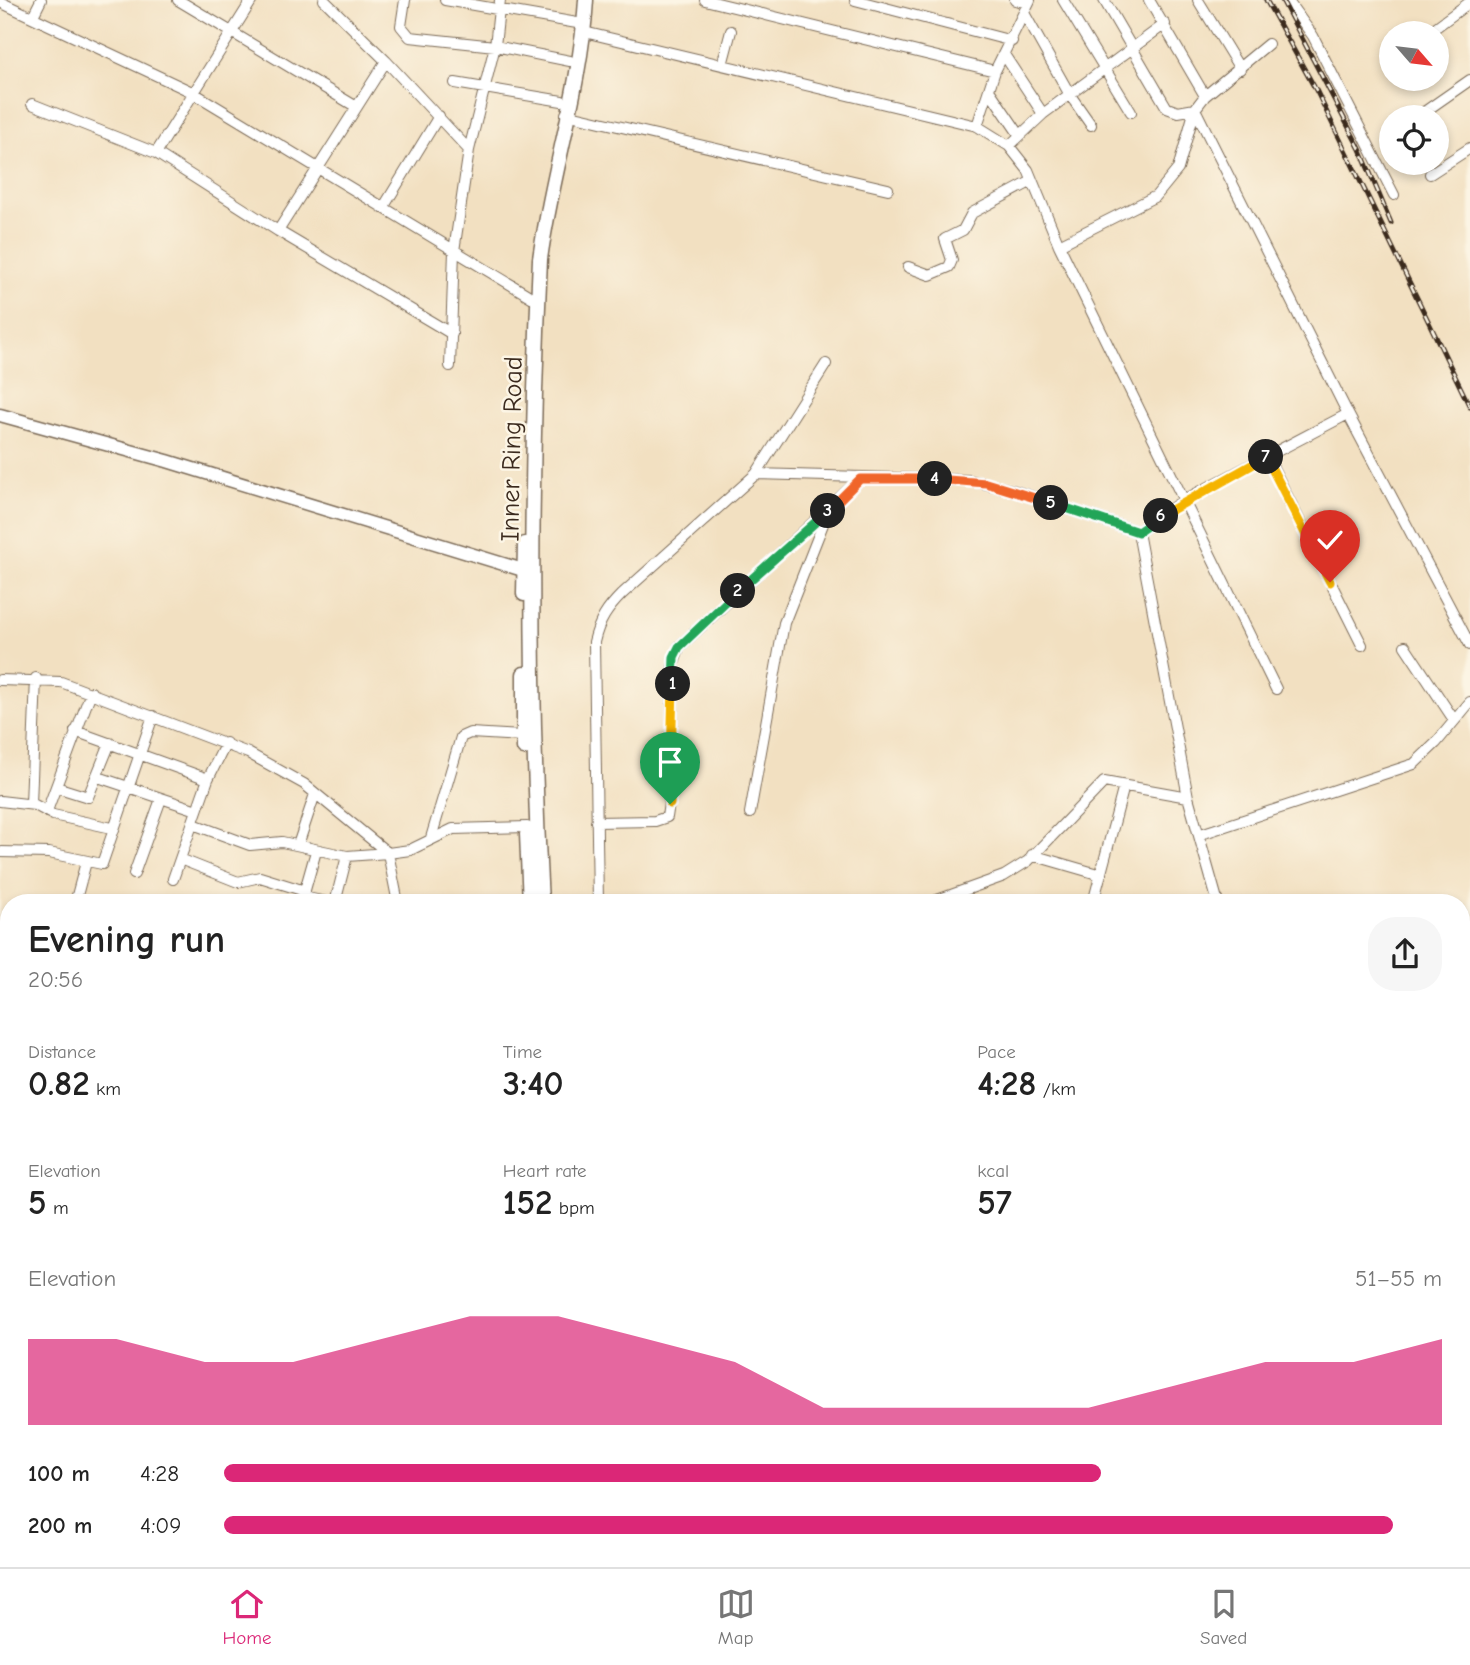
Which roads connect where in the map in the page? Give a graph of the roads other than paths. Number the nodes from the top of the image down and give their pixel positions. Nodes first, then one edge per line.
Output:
1 (41, 0) edge
2 (178, 0) edge
3 (252, 0) edge
4 (324, 0) edge
5 (405, 0) edge
6 (446, 0) edge
7 (578, 0) edge
8 (586, 0) edge
9 (705, 0) edge
10 (855, 0) edge
11 (1015, 0) edge
12 (1063, 0) edge
13 (1104, 0) edge
14 (1149, 0) edge
15 (1198, 0) edge
16 (1287, 0) edge
17 (0, 2) edge
18 (1470, 2) edge
19 (499, 4) edge
20 (1027, 5) edge
21 (33, 16) junction
22 (1444, 21) edge
23 (1165, 24) junction
24 (580, 28) junction
25 (731, 31) dead end
26 (233, 33) junction
27 (1012, 41) junction
28 (1268, 44) dead end
29 (495, 46) junction
30 (1133, 48) junction
31 (1006, 56) junction
32 (386, 61) junction
33 (570, 61) junction
34 (722, 65) junction
35 (1103, 69) junction
36 (1240, 69) junction
37 (995, 72) junction
38 (1470, 80) edge
39 (455, 83) dead end
40 (485, 87) junction
41 (989, 90) junction
42 (192, 92) junction
43 (1070, 95) junction
44 (1205, 96) junction
45 (32, 104) dead end
46 (1434, 105) edge
47 (355, 106) junction
48 (564, 108) junction
49 (1195, 109) junction
50 (1130, 112) dead end
51 (1043, 114) junction
52 (439, 116) junction
53 (1091, 125) dead end
54 (977, 126) junction
55 (1019, 134) junction
56 (1009, 146) junction
57 (1470, 148) edge
58 (469, 150) junction
59 (156, 153) junction
60 (1449, 162) edge
61 (318, 166) junction
62 (1032, 181) junction
63 (888, 189) dead end
64 (1394, 195) dead end
65 (383, 208) junction
66 (278, 231) junction
67 (1059, 245) junction
68 (454, 251) junction
69 (908, 267) dead end
70 (535, 299) junction
71 (452, 334) junction
72 (826, 364) dead end
73 (450, 366) dead end
74 (1348, 414) junction
75 (0, 415) edge
76 (1268, 456) junction
77 (756, 474) junction
78 (860, 479) junction
79 (1184, 500) junction
80 (829, 510) junction
81 (1138, 532) junction
82 (528, 574) junction
83 (1362, 645) dead end
84 (1470, 645) edge
85 (1405, 646) dead end
86 (36, 678) junction
87 (0, 680) edge
88 (1276, 689) dead end
89 (91, 692) junction
90 (1470, 702) edge
91 (153, 716) junction
92 (1454, 720) junction
93 (75, 731) junction
94 (523, 736) junction
95 (110, 743) junction
96 (226, 743) junction
97 (141, 755) junction
98 (98, 777) junction
99 (208, 779) junction
100 (1124, 786) junction
101 (56, 787) junction
102 (128, 787) junction
103 (316, 794) junction
104 (1188, 797) junction
105 (160, 799) junction
106 (0, 802) edge
107 (31, 804) junction
108 (197, 810) junction
109 (47, 811) junction
110 (750, 813) dead end
111 (596, 822) junction
112 (193, 824) junction
113 (527, 827) junction
114 (112, 828) junction
115 (1201, 834) junction
116 (431, 838) junction
117 (298, 845) junction
118 (316, 851) junction
119 (0, 852) edge
120 (388, 853) junction
121 (1032, 855) junction
122 (347, 856) junction
123 (180, 859) junction
124 (86, 862) junction
125 (134, 874) dead end
126 (1101, 875) junction
127 (173, 879) dead end
128 (77, 894) edge
129 (296, 894) edge
130 (303, 894) edge
131 (334, 894) edge
132 (396, 894) edge
133 (530, 894) edge
134 (540, 894) edge
135 (598, 894) edge
136 (954, 894) edge
137 (1096, 894) edge
138 (1217, 894) edge

1 - 21 street
2 - 26 street
3 - 26 street
4 - 32 street
5 - 29 street
6 - 19 street
7 - 24 main road, Inner Ring Road
8 - 24 main road, Inner Ring Road
9 - 37 street
10 - 27 street
11 - 20 street
12 - 35 street
13 - 30 street
14 - 23 street
15 - 36 street
16 - 64 street
17 - 21 street
18 - 22 street
19 - 24 street
19 - 29 street
20 - 27 street
20 - 43 street
21 - 42 street
23 - 30 street
23 - 44 street
24 - 33 main road, Inner Ring Road
24 - 34 street
24 - 48 main road, Inner Ring Road
25 - 34 street
26 - 42 street
26 - 47 street
27 - 31 street
28 - 36 street
29 - 33 street
29 - 40 street
30 - 35 street
30 - 49 street
31 - 37 street
31 - 51 street
32 - 47 street
32 - 52 street
33 - 48 main road, Inner Ring Road
34 - 54 street
35 - 43 street
35 - 50 street
36 - 44 street
37 - 41 street
38 - 46 street
39 - 40 street
40 - 48 street
40 - 58 street
41 - 54 street
41 - 55 street
42 - 59 street
42 - 61 street
43 - 51 street
43 - 53 street
44 - 49 street
45 - 59 street
47 - 61 street
48 - 63 street
48 - 70 main road, Inner Ring Road
49 - 67 street
49 - 74 street
51 - 55 street
52 - 58 street
52 - 65 street
54 - 56 street
55 - 56 street
56 - 62 street
57 - 60 street
58 - 68 street
59 - 66 street
61 - 65 street
61 - 66 street
62 - 67 street
62 - 69 street
65 - 68 street
66 - 71 street
67 - 79 street
68 - 70 street
68 - 71 street
70 - 82 main road, Inner Ring Road
71 - 73 street
72 - 77 street
74 - 76 street
74 - 84 street
75 - 82 street
76 - 79 street
76 - 83 street
77 - 78 street
77 - 111 street
78 - 80 street
78 - 81 street
79 - 81 street
79 - 88 street
80 - 110 street
80 - 111 street
81 - 104 street
82 - 94 main road, Inner Ring Road
82 - 134 main road, Inner Ring Road
85 - 92 street
86 - 87 street
86 - 89 street
86 - 107 street
89 - 91 street
89 - 93 street
90 - 92 street
91 - 96 street
91 - 97 street
92 - 115 street
93 - 95 street
93 - 101 street
94 - 113 main road, Inner Ring Road
94 - 116 street
95 - 97 street
95 - 98 street
96 - 99 street
96 - 103 street
97 - 99 street
97 - 102 street
98 - 101 street
98 - 102 street
99 - 108 street
100 - 104 street
100 - 121 street
100 - 126 street
101 - 109 street
102 - 105 street
102 - 114 street
103 - 117 street
103 - 120 street
104 - 115 street
105 - 108 street
105 - 125 street
106 - 107 street
107 - 109 street
108 - 112 street
109 - 114 street
111 - 135 street
112 - 117 street
112 - 123 street
113 - 116 street
113 - 133 main road, Inner Ring Road
114 - 124 street
115 - 138 street
116 - 120 street
117 - 118 street
118 - 122 street
118 - 130 street
119 - 124 street
120 - 122 street
120 - 132 street
121 - 126 street
121 - 136 street
122 - 131 street
123 - 127 street
123 - 129 street
124 - 128 street
126 - 137 street

